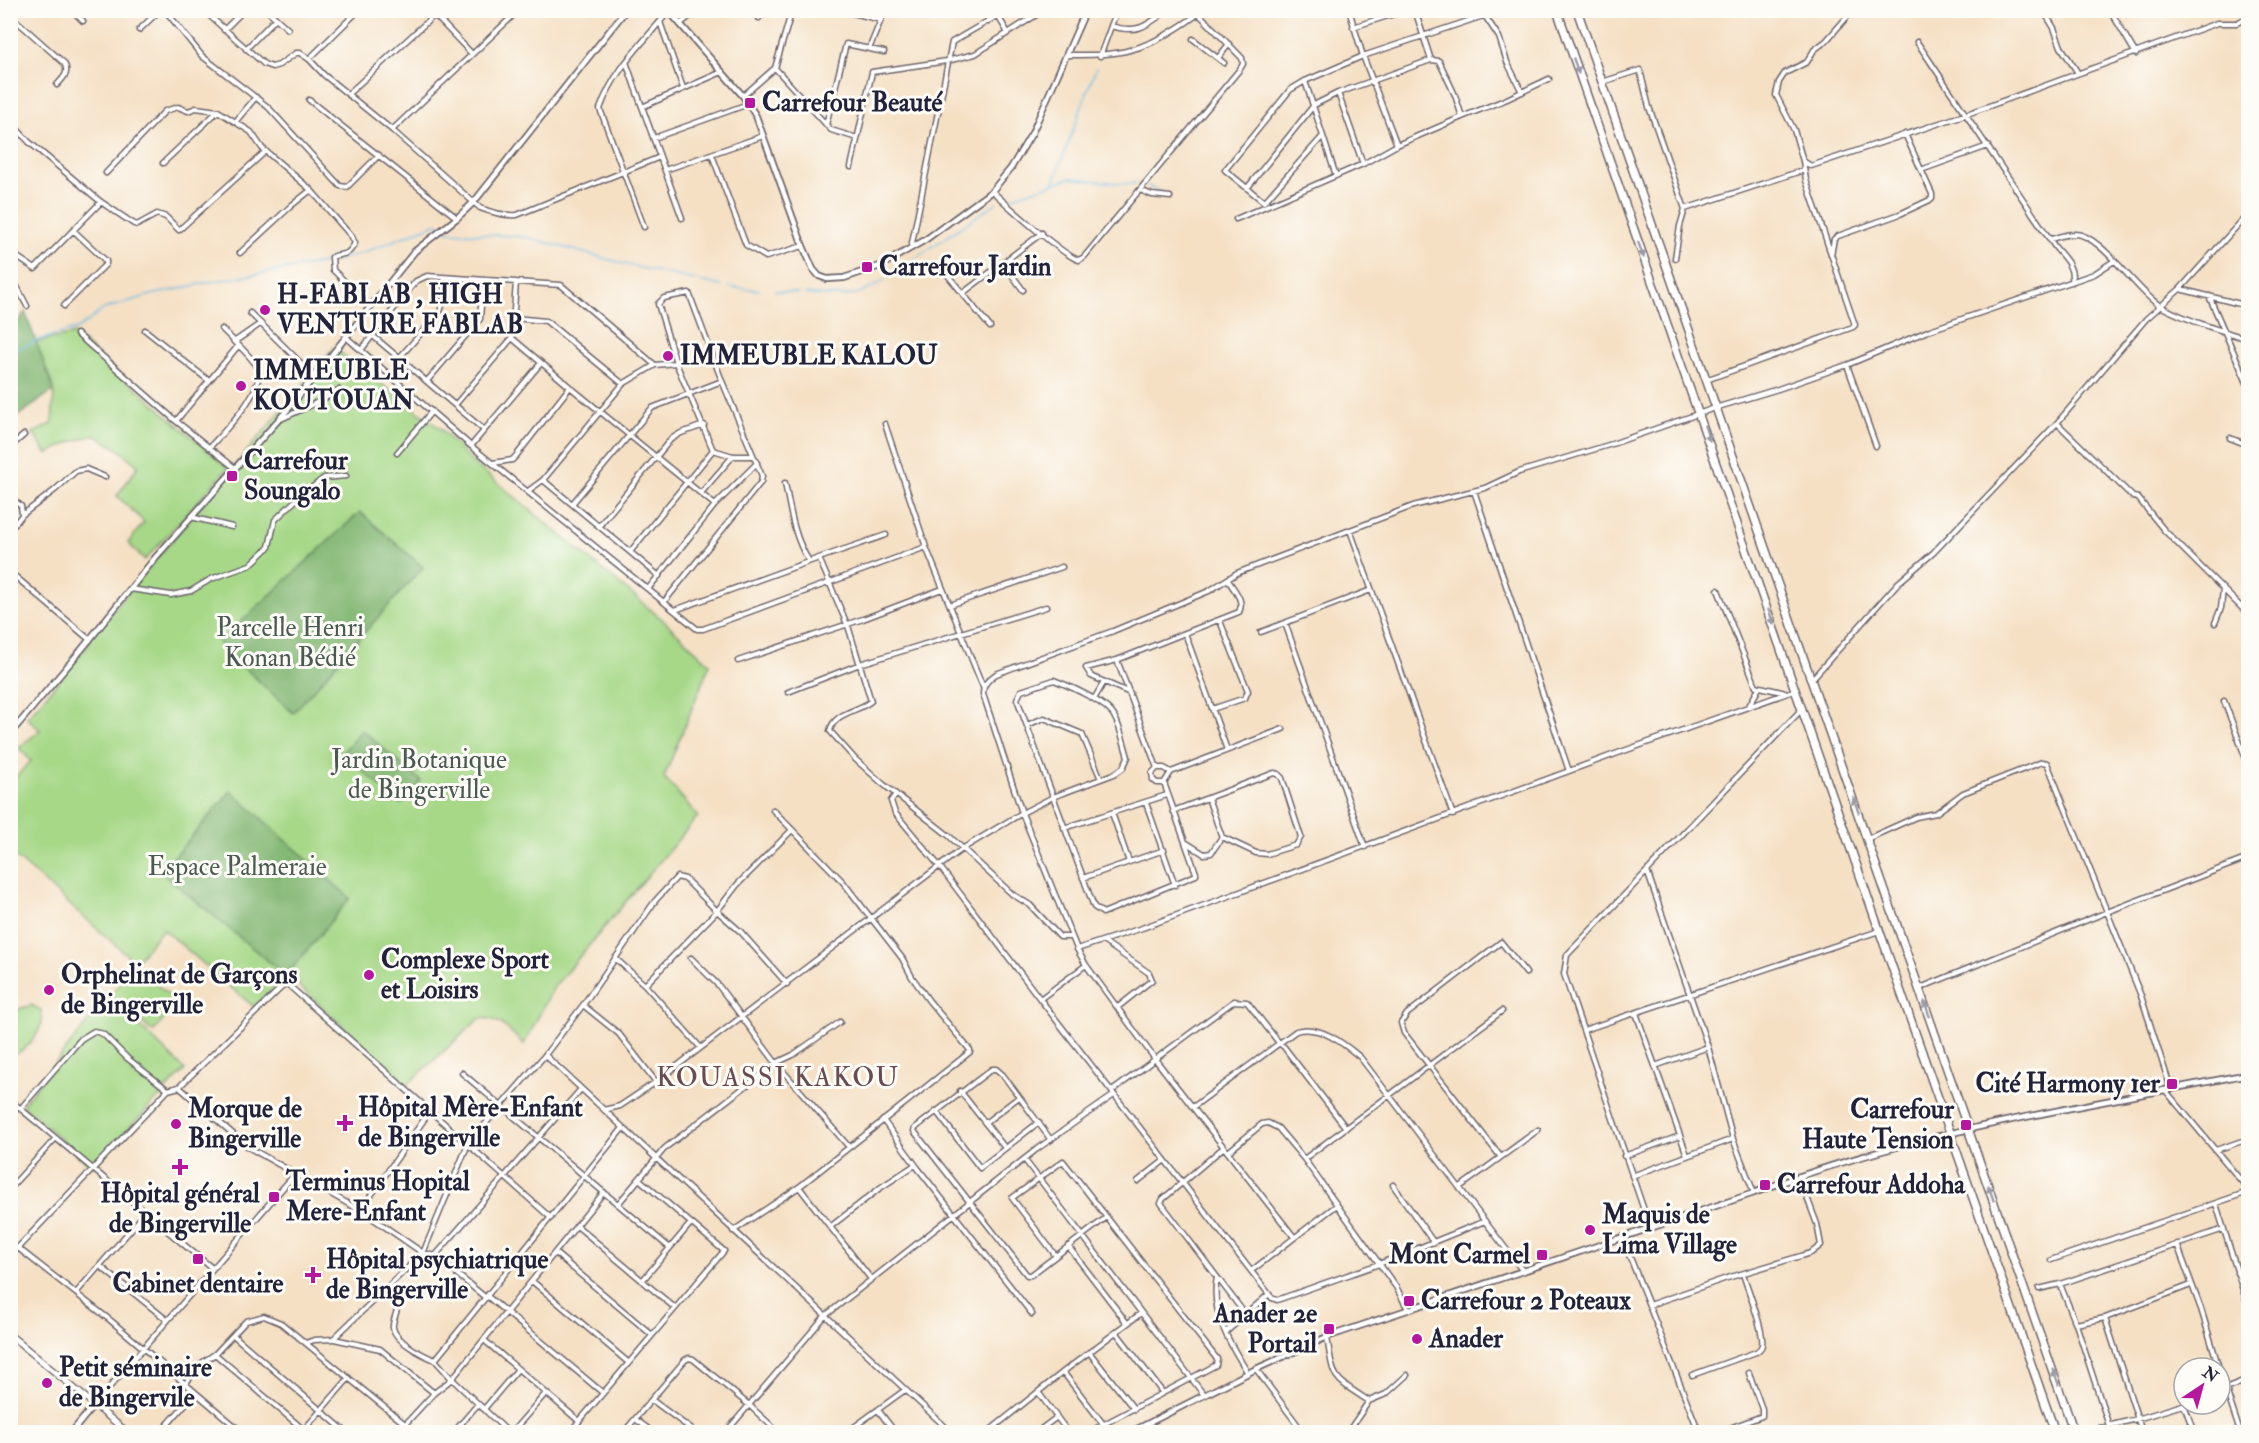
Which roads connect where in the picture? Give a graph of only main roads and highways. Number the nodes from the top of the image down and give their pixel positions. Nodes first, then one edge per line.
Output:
1 (1557, 10) edge
2 (1577, 10) edge
3 (10, 1335) edge
4 (127, 1432) edge
5 (2055, 1432) edge
6 (2074, 1432) edge

1 -> 5 highway
6 -> 2 highway
3 - 4 main road

